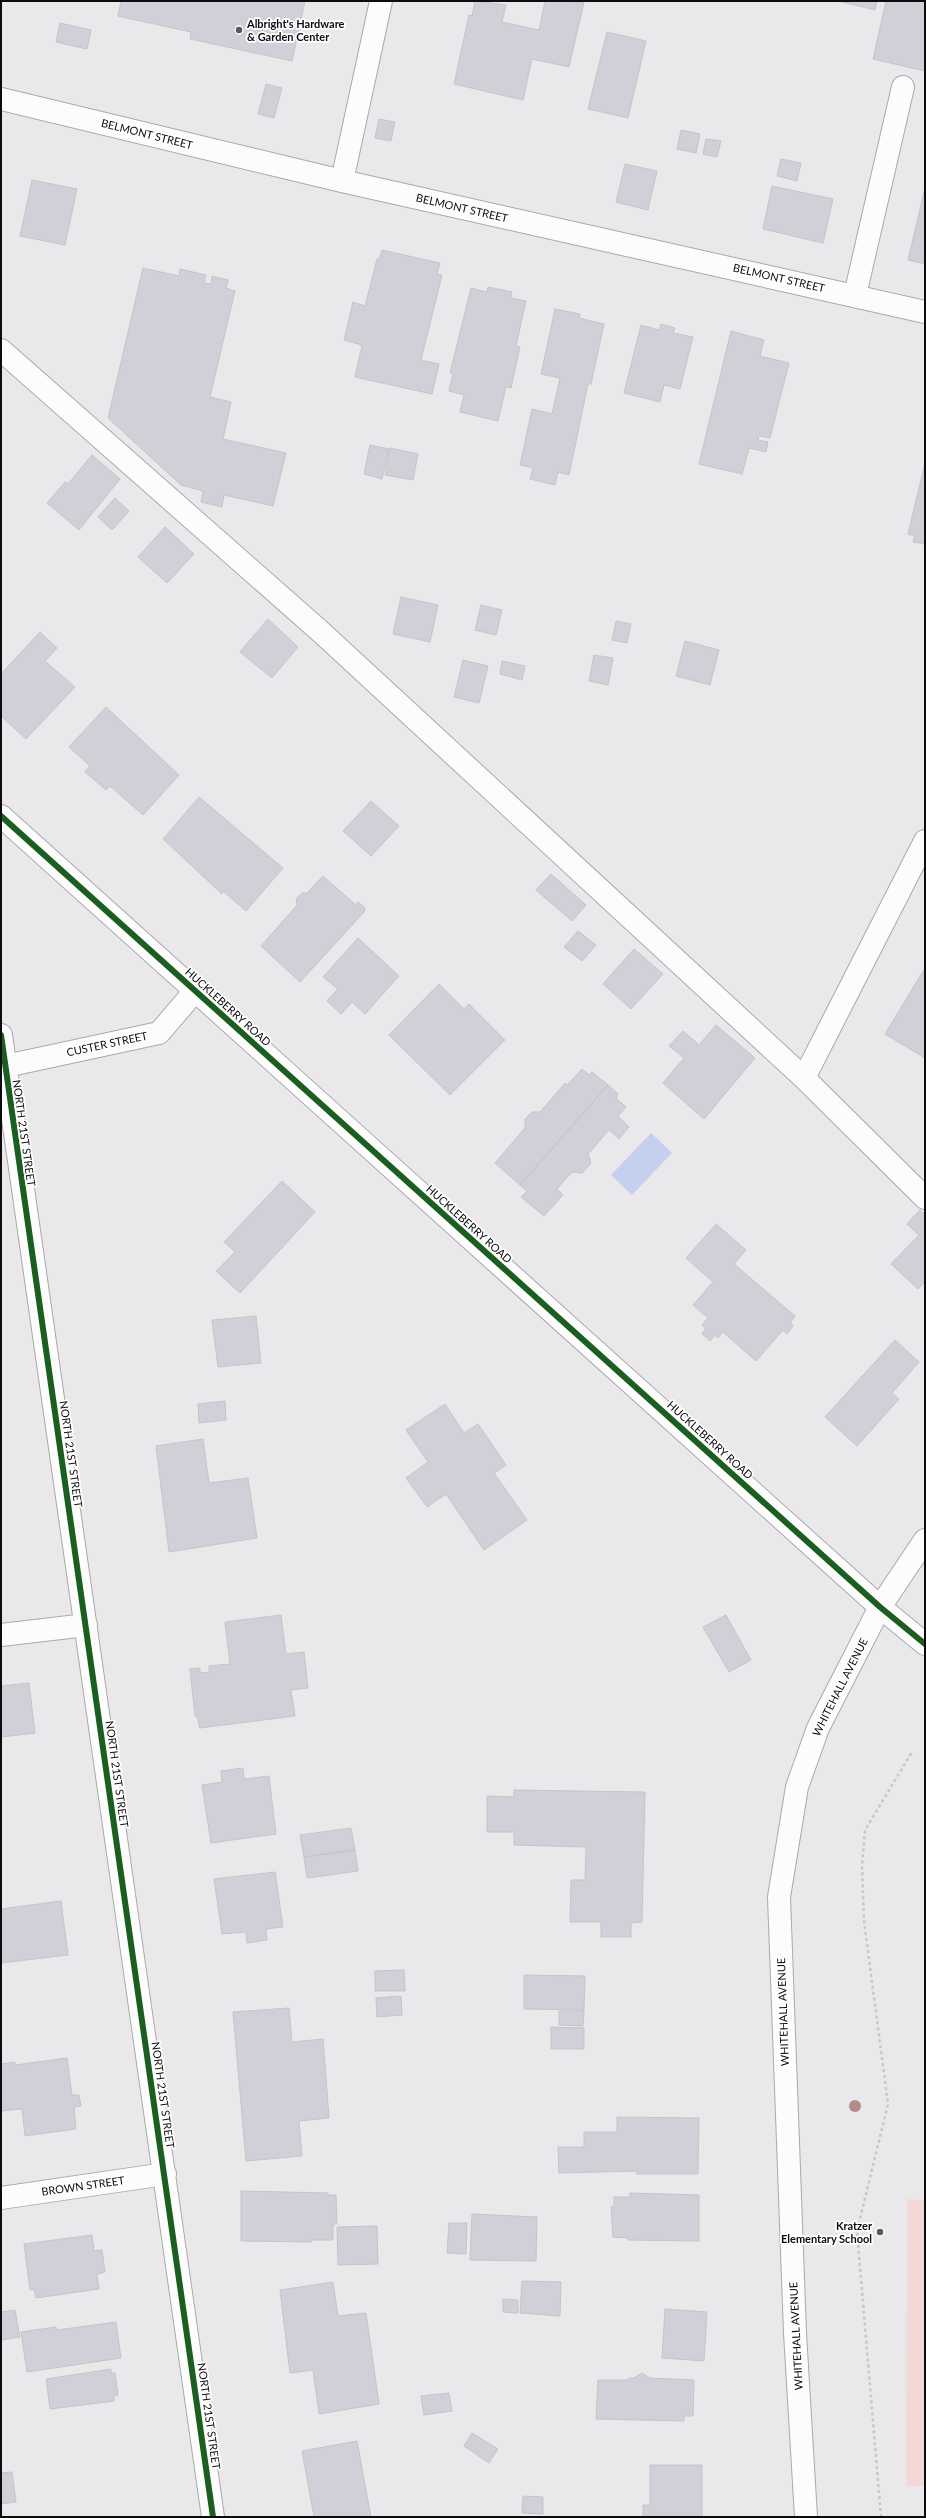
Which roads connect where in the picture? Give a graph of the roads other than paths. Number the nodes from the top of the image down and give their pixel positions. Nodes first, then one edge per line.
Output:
1 (381, 1) edge
2 (903, 87) dead end
3 (1, 99) edge
4 (342, 181) junction
5 (855, 295) junction
6 (925, 312) edge
7 (1, 350) edge
8 (1, 816) edge
9 (925, 840) edge
10 (195, 991) junction
11 (1, 1035) edge
12 (3, 1067) edge
13 (804, 1078) junction
14 (925, 1198) edge
15 (925, 1540) edge
16 (880, 1607) junction
17 (86, 1625) junction
18 (1, 1635) edge
19 (925, 1644) edge
20 (165, 2174) junction
21 (1, 2198) edge
22 (213, 2517) edge
23 (806, 2517) edge

1 - 4 street
2 - 5 street
3 - 4 street, BELMONT STREET
4 - 5 street, BELMONT STREET
5 - 6 street, BELMONT STREET
7 - 13 street
8 - 10 street, HUCKLEBERRY ROAD
9 - 13 street
10 - 12 street, CUSTER STREET
10 - 16 street, HUCKLEBERRY ROAD
11 - 12 street, NORTH 21ST STREET
12 - 17 street, NORTH 21ST STREET
13 - 14 street
15 - 16 street, WHITEHALL AVENUE
16 - 19 street, HUCKLEBERRY ROAD
16 - 23 street, WHITEHALL AVENUE
17 - 18 street
17 - 20 street, NORTH 21ST STREET
20 - 21 street, BROWN STREET
20 - 22 street, NORTH 21ST STREET

